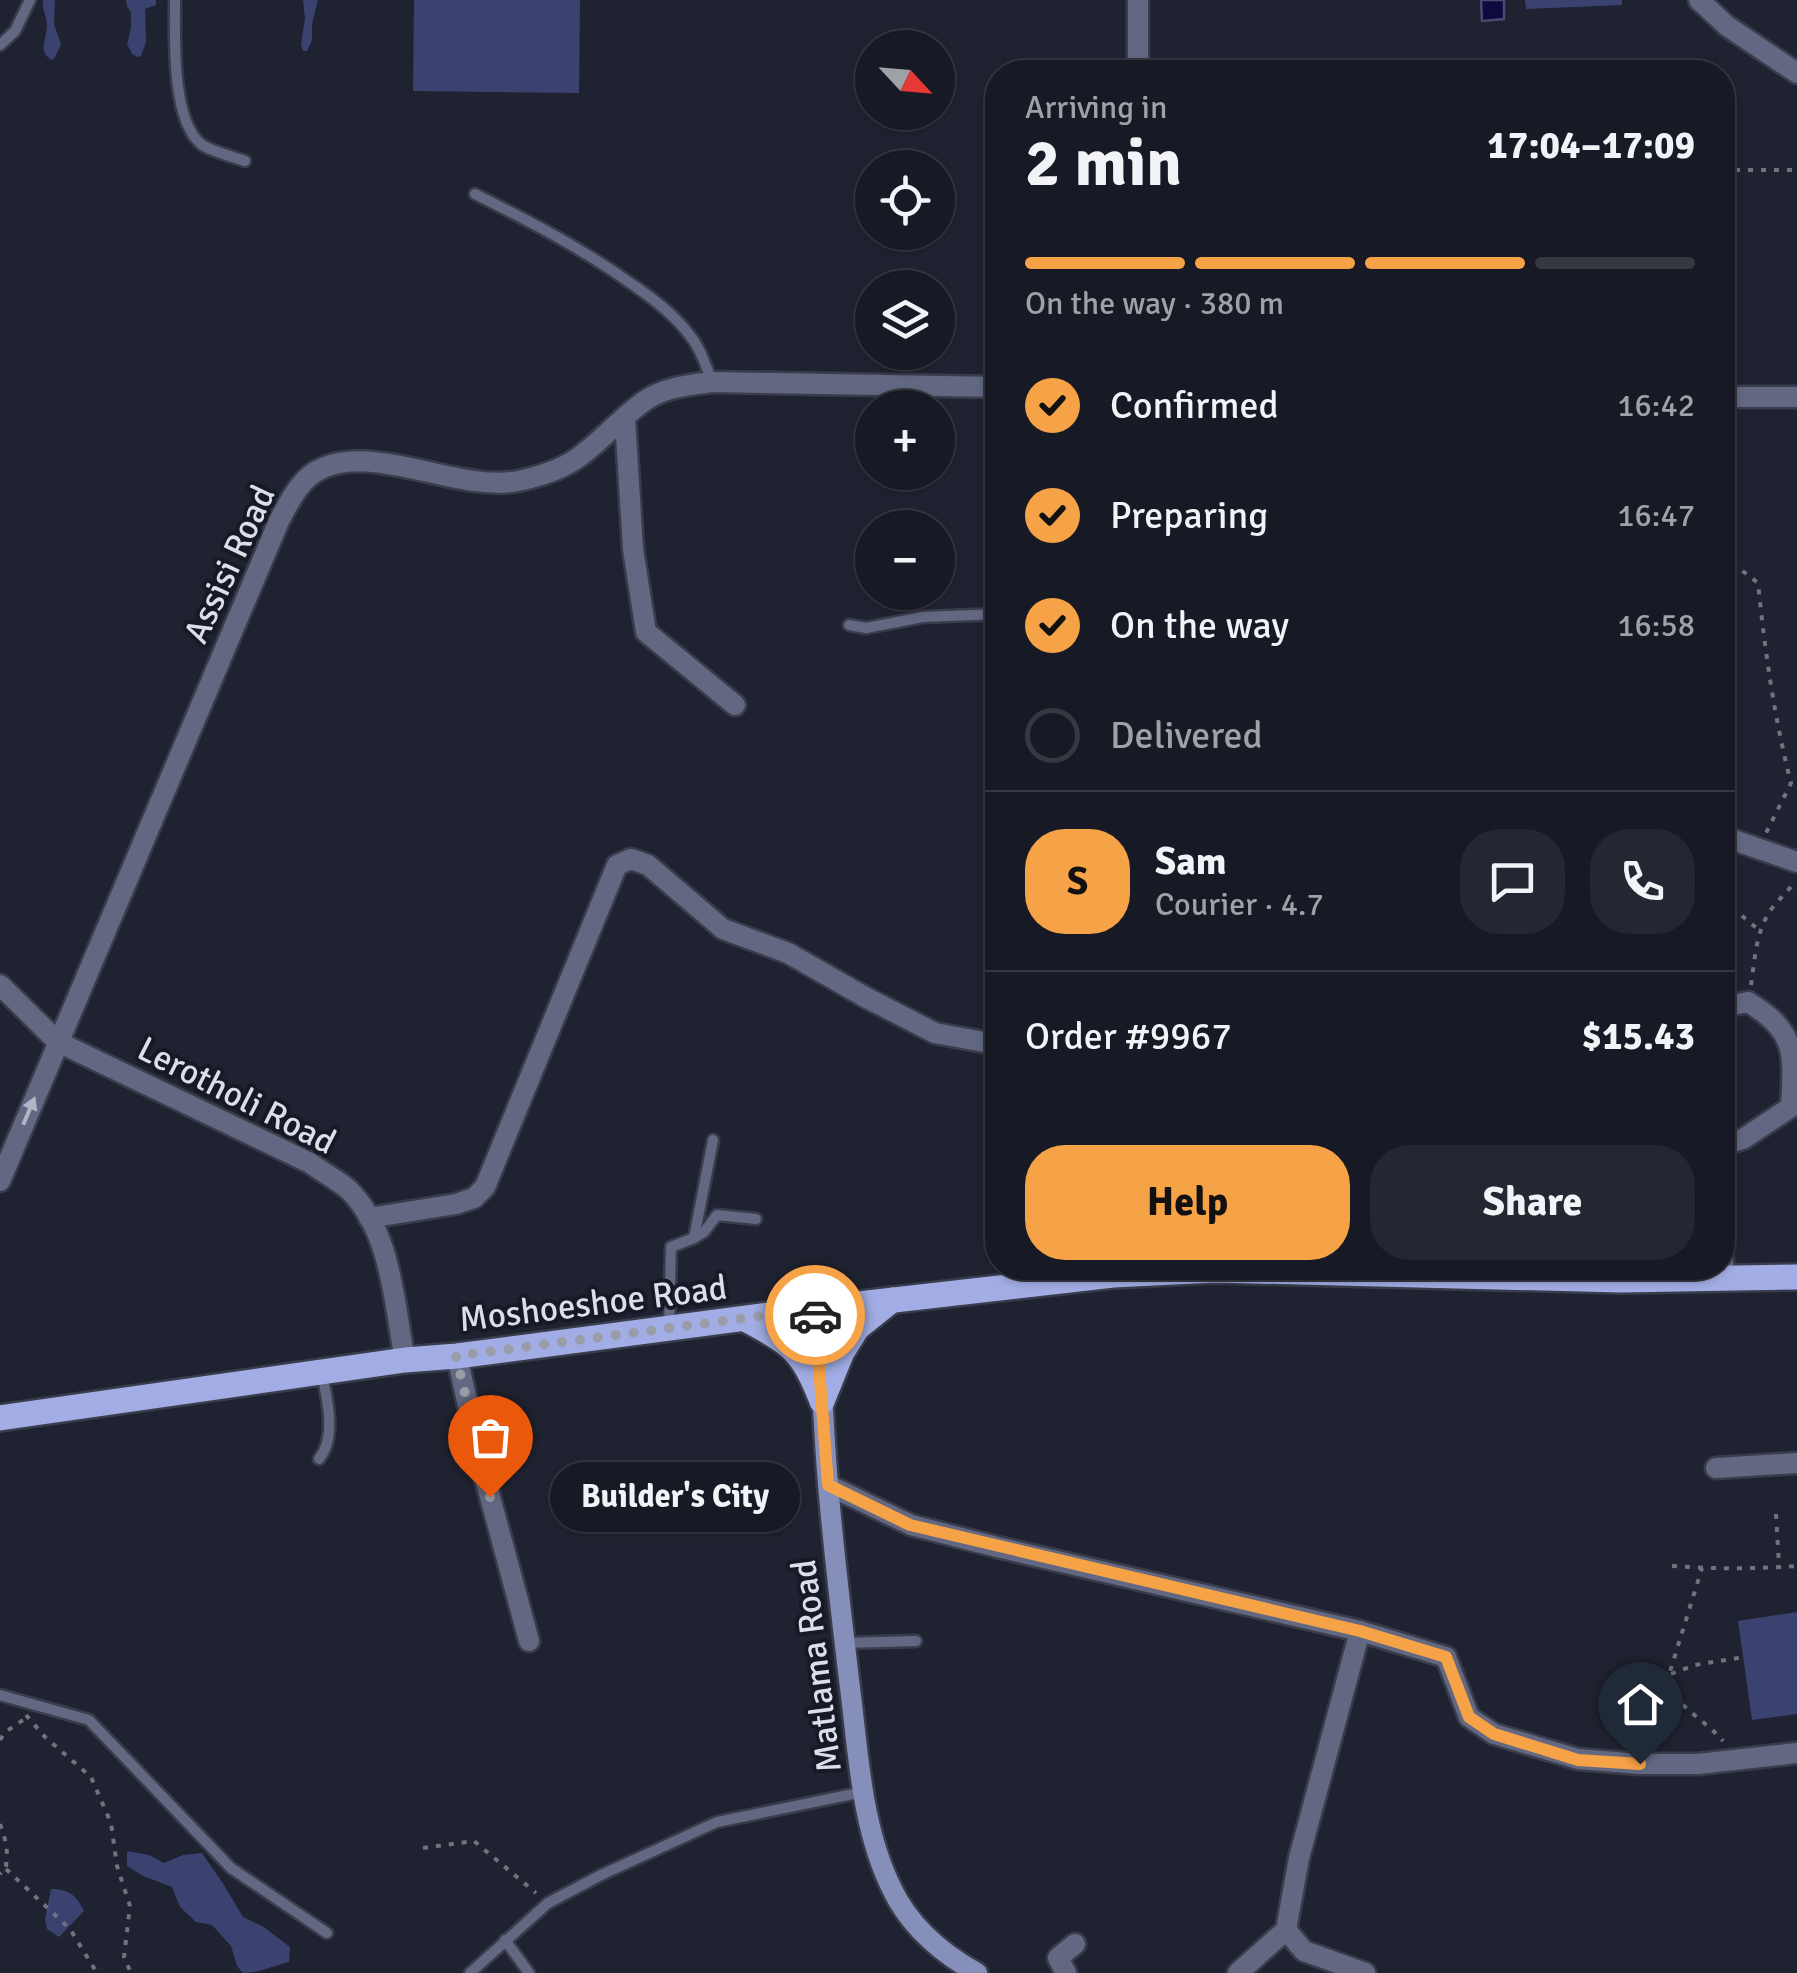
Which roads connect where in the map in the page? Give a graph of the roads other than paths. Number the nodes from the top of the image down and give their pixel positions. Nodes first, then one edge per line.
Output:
1 (30, 0) edge
2 (175, 0) edge
3 (1138, 0) edge
4 (1699, 0) edge
5 (0, 45) edge
6 (1138, 60) edge
7 (1797, 73) edge
8 (245, 161) dead end
9 (476, 194) dead end
10 (712, 382) junction
11 (985, 387) edge
12 (1735, 397) edge
13 (1797, 397) edge
14 (625, 418) junction
15 (985, 615) edge
16 (850, 625) dead end
17 (734, 704) dead end
18 (1735, 840) edge
19 (1797, 862) edge
20 (0, 985) edge
21 (1735, 1004) edge
22 (58, 1042) junction
23 (985, 1042) edge
24 (713, 1140) dead end
25 (1735, 1141) edge
26 (0, 1181) edge
27 (370, 1218) junction
28 (756, 1219) dead end
29 (694, 1238) junction
30 (1797, 1277) edge
31 (1735, 1278) edge
32 (1044, 1280) edge
33 (892, 1300) junction
34 (815, 1309) junction
35 (745, 1319) junction
36 (669, 1328) junction
37 (456, 1356) junction
38 (404, 1360) junction
39 (322, 1372) junction
40 (822, 1401) junction
41 (0, 1418) edge
42 (319, 1459) dead end
43 (1797, 1463) edge
44 (1716, 1468) dead end
45 (828, 1485) junction
46 (1360, 1631) junction
47 (916, 1641) dead end
48 (529, 1642) dead end
49 (844, 1643) junction
50 (0, 1695) edge
51 (1797, 1753) edge
52 (864, 1792) junction
53 (1286, 1930) junction
54 (327, 1933) dead end
55 (506, 1940) junction
56 (1075, 1944) dead end
57 (470, 1973) edge
58 (529, 1973) edge
59 (977, 1973) edge
60 (1066, 1973) edge
61 (1238, 1973) edge
62 (1365, 1973) edge

1 - 5 lane
2 - 8 lane
3 - 6 street
4 - 7 street
9 - 10 lane
10 - 11 street, Assisi Road
10 - 14 street, Assisi Road
12 - 13 street
14 - 17 street
14 - 22 street, Assisi Road
15 - 16 lane
18 - 19 street
20 - 22 street, Lerotholi Road
21 - 25 street
26 -> 22 street, Assisi Road
22 - 27 street, Lerotholi Road
23 - 27 street
24 - 29 lane
27 - 38 street, Lerotholi Road
28 - 29 lane
29 - 36 lane
30 - 31 main road, Moshoeshoe Road
32 - 33 main road, Moshoeshoe Road
33 - 34 main road, Moshoeshoe Road
33 - 40 main road
34 - 35 main road, Moshoeshoe Road
34 - 40 street, Matlama Road
35 - 36 main road, Moshoeshoe Road
35 - 40 main road
36 - 37 main road, Moshoeshoe Road
37 - 38 main road, Moshoeshoe Road
37 - 48 street
38 - 39 main road, Moshoeshoe Road
39 - 41 main road, Moshoeshoe Road
39 - 42 lane
40 - 45 street, Matlama Road
43 - 44 street
45 - 46 street
45 - 49 street, Matlama Road
46 - 51 street
46 - 53 street
47 - 49 lane
49 - 52 street, Matlama Road
50 - 54 lane
52 - 55 lane
52 - 59 street, Matlama Road
53 - 61 street
53 - 62 street
55 - 57 lane
55 - 58 lane
56 - 60 street

